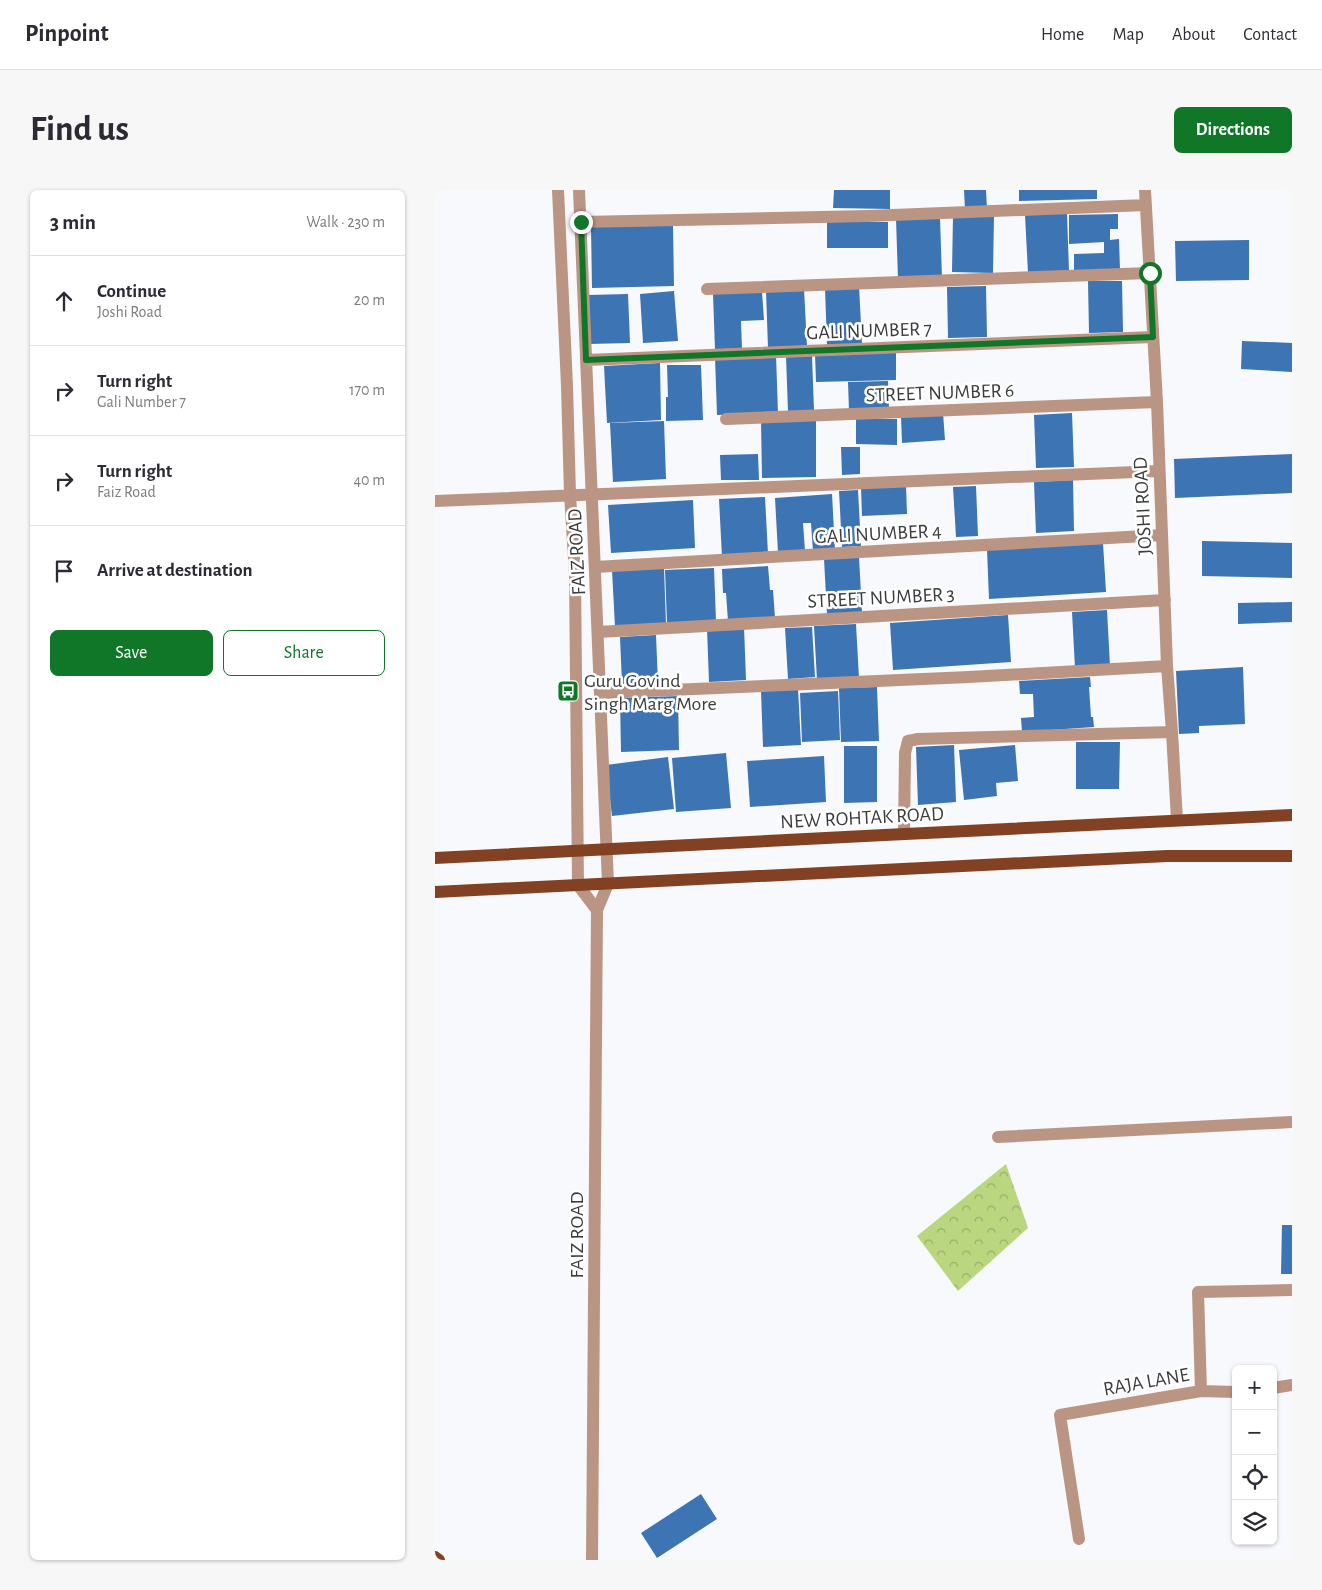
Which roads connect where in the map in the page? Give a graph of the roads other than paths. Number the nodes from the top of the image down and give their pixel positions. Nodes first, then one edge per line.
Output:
1 (558, 190) edge
2 (579, 190) edge
3 (1145, 190) edge
4 (1146, 205) junction
5 (581, 222) junction
6 (1150, 273) junction
7 (707, 289) dead end
8 (1153, 337) junction
9 (586, 360) junction
10 (1157, 402) junction
11 (725, 419) dead end
12 (1159, 472) junction
13 (570, 494) junction
14 (592, 495) junction
15 (435, 501) edge
16 (1163, 535) junction
17 (595, 568) junction
18 (1165, 600) junction
19 (598, 632) junction
20 (1167, 666) junction
21 (601, 693) junction
22 (1173, 732) junction
23 (1292, 815) edge
24 (1177, 820) junction
25 (904, 833) junction
26 (606, 851) junction
27 (578, 852) junction
28 (1292, 856) edge
29 (435, 858) edge
30 (608, 884) junction
31 (578, 885) junction
32 (435, 892) edge
33 (597, 910) junction
34 (1292, 1122) edge
35 (998, 1137) dead end
36 (1292, 1290) edge
37 (1292, 1385) edge
38 (1277, 1387) edge
39 (1201, 1391) junction
40 (1232, 1392) edge
41 (1079, 1539) dead end
42 (435, 1557) edge
43 (439, 1560) edge
44 (592, 1560) edge

1 - 13 street
2 - 5 street, FAIZ ROAD
3 - 4 street, JOSHI ROAD
4 - 5 street
4 - 6 street, JOSHI ROAD
5 - 9 street, FAIZ ROAD
6 - 7 street
6 - 8 street, JOSHI ROAD
8 - 9 street, GALI NUMBER 7
8 - 10 street, JOSHI ROAD
9 - 14 street, FAIZ ROAD
10 - 11 street, STREET NUMBER 6
10 - 12 street, JOSHI ROAD
12 - 14 street
12 - 16 street, JOSHI ROAD
13 - 14 street
13 - 15 street
13 - 27 street
14 - 17 street, FAIZ ROAD
16 - 17 street, GALI NUMBER 4
16 - 18 street, JOSHI ROAD
17 - 19 street, FAIZ ROAD
18 - 19 street, STREET NUMBER 3
18 - 20 street, JOSHI ROAD
19 - 21 street, FAIZ ROAD
20 - 21 street
20 - 22 street, JOSHI ROAD
21 - 26 street, FAIZ ROAD
22 - 24 street, JOSHI ROAD
22 - 25 street
23 - 24 main road, NEW ROHTAK ROAD
24 - 25 main road, NEW ROHTAK ROAD
25 - 26 main road, NEW ROHTAK ROAD
26 - 27 main road, NEW ROHTAK ROAD
26 - 30 street, FAIZ ROAD
27 - 29 main road, NEW ROHTAK ROAD
27 - 31 street
28 - 30 main road
30 - 31 main road
30 - 33 street, FAIZ ROAD
31 - 32 main road
31 - 33 street
33 - 44 street, FAIZ ROAD
34 - 35 street
36 - 39 street, RAJA LANE
37 - 38 street
39 - 40 street
39 - 41 street, RAJA LANE
42 - 43 main road

